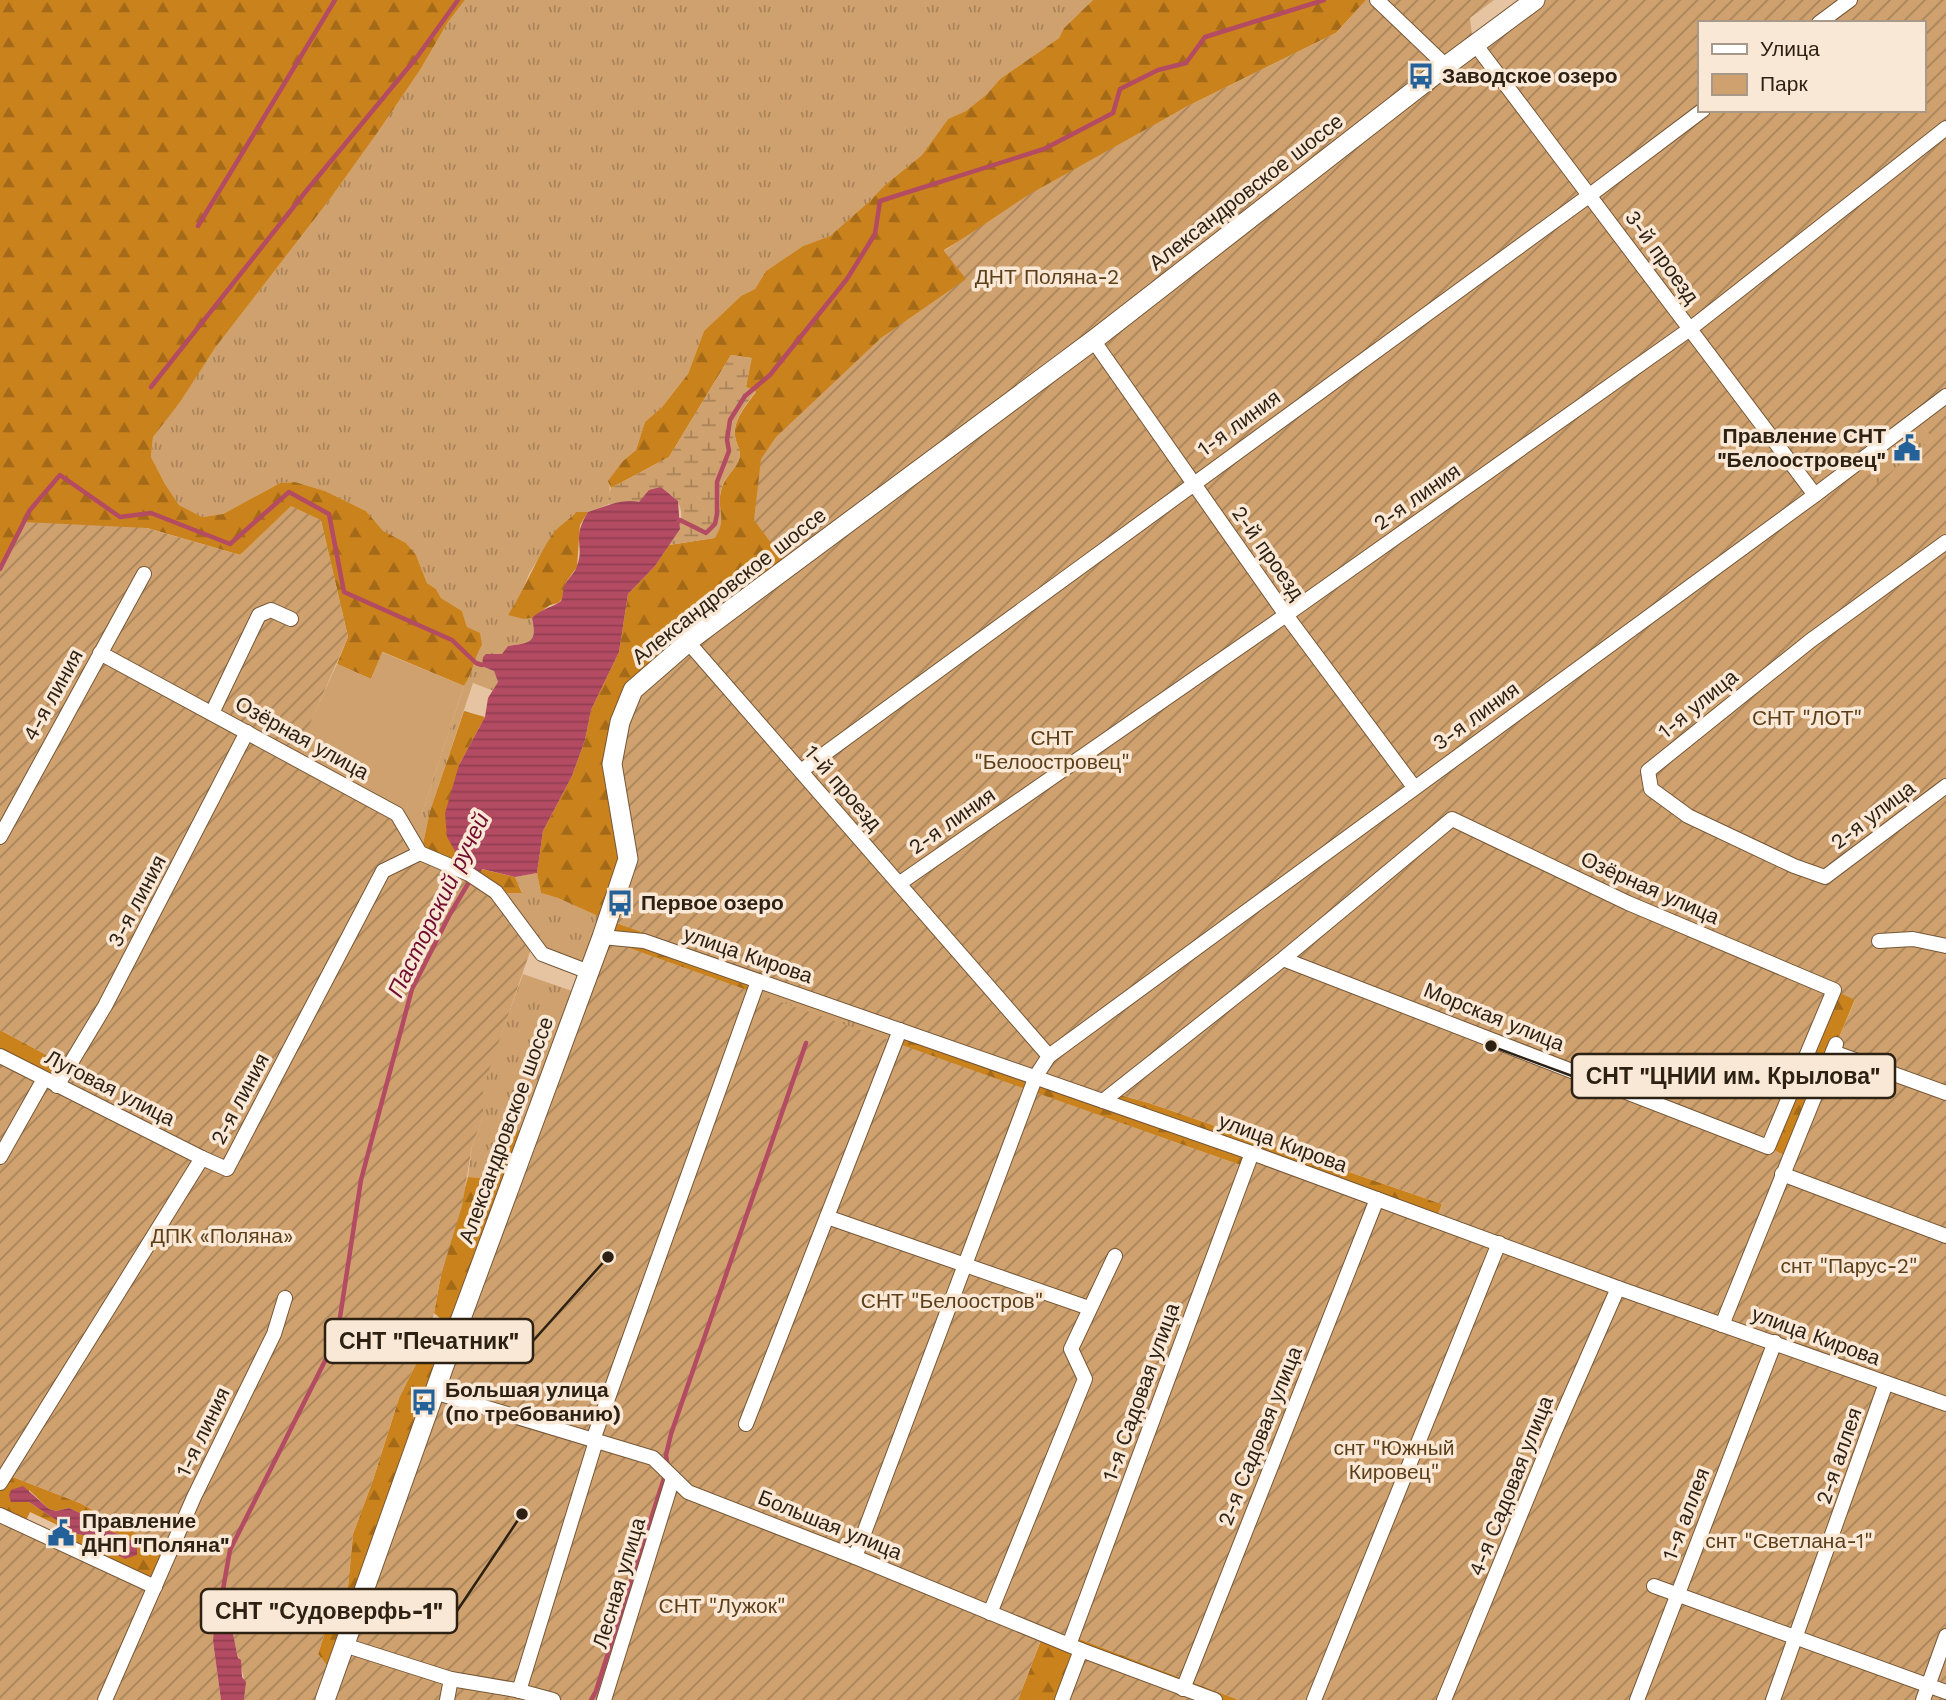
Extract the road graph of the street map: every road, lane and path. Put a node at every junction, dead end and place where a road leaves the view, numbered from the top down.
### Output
1 (1377, 0) edge
2 (1535, 0) edge
3 (1850, 0) edge
4 (1822, 21) edge
5 (1475, 44) junction
6 (1446, 66) junction
7 (1700, 112) edge
8 (1946, 128) edge
9 (1590, 195) junction
10 (1690, 329) junction
11 (1093, 341) junction
12 (1946, 396) edge
13 (1193, 483) junction
14 (1815, 495) junction
15 (1946, 542) edge
16 (144, 575) dead end
17 (1286, 615) junction
18 (291, 619) dead end
19 (688, 642) junction
20 (100, 653) junction
21 (212, 713) junction
22 (247, 732) junction
23 (801, 771) junction
24 (1946, 786) edge
25 (1414, 787) junction
26 (0, 837) edge
27 (420, 853) junction
28 (1825, 877) joint
29 (900, 883) junction
30 (602, 937) junction
31 (1879, 942) dead end
32 (1946, 946) edge
33 (1283, 959) junction
34 (589, 972) junction
35 (758, 981) junction
36 (900, 1030) junction
37 (0, 1056) edge
38 (1049, 1056) junction
39 (1037, 1076) junction
40 (50, 1082) junction
41 (1946, 1093) edge
42 (1103, 1101) junction
43 (1768, 1147) joint
44 (1252, 1153) junction
45 (0, 1157) edge
46 (202, 1158) junction
47 (1782, 1174) junction
48 (1377, 1199) junction
49 (827, 1217) junction
50 (1946, 1236) edge
51 (1499, 1243) junction
52 (1115, 1256) dead end
53 (965, 1265) junction
54 (1618, 1288) junction
55 (285, 1298) dead end
56 (1089, 1308) junction
57 (1722, 1325) junction
58 (1775, 1342) junction
59 (1886, 1383) junction
60 (434, 1392) junction
61 (1946, 1404) edge
62 (746, 1424) dead end
63 (594, 1440) junction
64 (2, 1476) edge
65 (672, 1481) junction
66 (0, 1515) edge
67 (855, 1557) junction
68 (1654, 1586) dead end
69 (155, 1587) junction
70 (1677, 1594) junction
71 (990, 1613) junction
72 (1797, 1636) junction
73 (1946, 1636) edge
74 (344, 1646) junction
75 (1075, 1648) junction
76 (451, 1679) junction
77 (1928, 1685) junction
78 (1183, 1689) junction
79 (519, 1691) junction
80 (1946, 1692) edge
81 (105, 1700) edge
82 (325, 1700) edge
83 (447, 1700) edge
84 (553, 1700) edge
85 (604, 1700) edge
86 (1062, 1700) edge
87 (1215, 1700) edge
88 (1314, 1700) edge
89 (1444, 1700) edge
90 (1637, 1700) edge
91 (1773, 1700) edge
92 (1923, 1700) edge

1 - 6 street
2 - 5 street, Александровское шоссе
3 - 4 street
5 - 6 street, Александровское шоссе
5 - 9 street, 3-й проезд
6 - 11 street, Александровское шоссе
7 - 9 street, 1-я линия
8 - 10 street, 2-я линия
9 - 10 street, 3-й проезд
9 - 13 street, 1-я линия
10 - 14 street, 3-й проезд
10 - 17 street, 2-я линия
11 - 13 street, 2-й проезд
11 - 19 street, Александровское шоссе
12 - 14 street, 3-я линия
13 - 17 street, 2-й проезд
13 - 23 street, 1-я линия
14 - 25 street, 3-я линия
15 - 28 street, 1-я улица
16 - 20 street, 4-я линия
17 - 25 street, 2-й проезд
17 - 29 street, 2-я линия
18 - 21 street
19 - 23 street, 1-й проезд
19 - 30 street, Александровское шоссе
20 - 21 street, Озёрная улица
20 - 26 street, 4-я линия
21 - 22 street, Озёрная улица
22 - 27 street, Озёрная улица
22 - 40 street, 3-я линия
23 - 29 street, 1-й проезд
24 - 28 street, 2-я улица
25 - 38 street, 3-я линия
27 - 34 street
27 - 46 street, 2-я линия
29 - 38 street, 1-й проезд
30 - 34 street, Александровское шоссе
30 - 35 street, улица Кирова
31 - 32 street
33 - 42 street
33 - 43 street, Морская улица
33 - 43 street, Озёрная улица
34 - 60 street, Александровское шоссе
35 - 36 street, улица Кирова
35 - 63 street
36 - 39 street, улица Кирова
36 - 49 street
37 - 40 street, Луговая улица
38 - 39 street, 3-я линия
39 - 42 street, улица Кирова
39 - 53 street, 3-я линия
40 - 45 street, 3-я линия
40 - 46 street, Луговая улица
41 - 47 street
42 - 44 street, улица Кирова
44 - 48 street, улица Кирова
44 - 75 street, 1-я Садовая улица
46 - 64 street, 2-я линия
47 - 50 street
47 - 57 street
48 - 51 street, улица Кирова
48 - 78 street, 2-я Садовая улица
49 - 53 street
49 - 62 street
51 - 54 street, улица Кирова
51 - 88 street
52 - 56 street
53 - 56 street
53 - 67 street, 3-я линия
54 - 57 street, улица Кирова
54 - 89 street, 4-я Садовая улица
55 - 69 street, 1-я линия
56 - 71 street
57 - 58 street, улица Кирова
58 - 59 street, улица Кирова
58 - 70 street, 1-я аллея
59 - 61 street, улица Кирова
59 - 72 street, 2-я аллея
60 - 63 street
60 - 74 street, Александровское шоссе
63 - 65 street
63 - 79 street
65 - 67 street, Большая улица
65 - 85 street, Лесная улица
66 - 69 street
67 - 71 street, Большая улица
68 - 70 street
69 - 81 street, 1-я линия
70 - 72 street
70 - 90 street, 1-я аллея
71 - 75 street, Большая улица
72 - 77 street
72 - 91 street, 2-я аллея
73 - 77 street
74 - 76 street
74 - 82 street, Александровское шоссе
75 - 78 street, Большая улица
75 - 86 street
76 - 79 street
76 - 83 street
77 - 80 street
77 - 92 street
78 - 87 street, Большая улица
79 - 84 street

